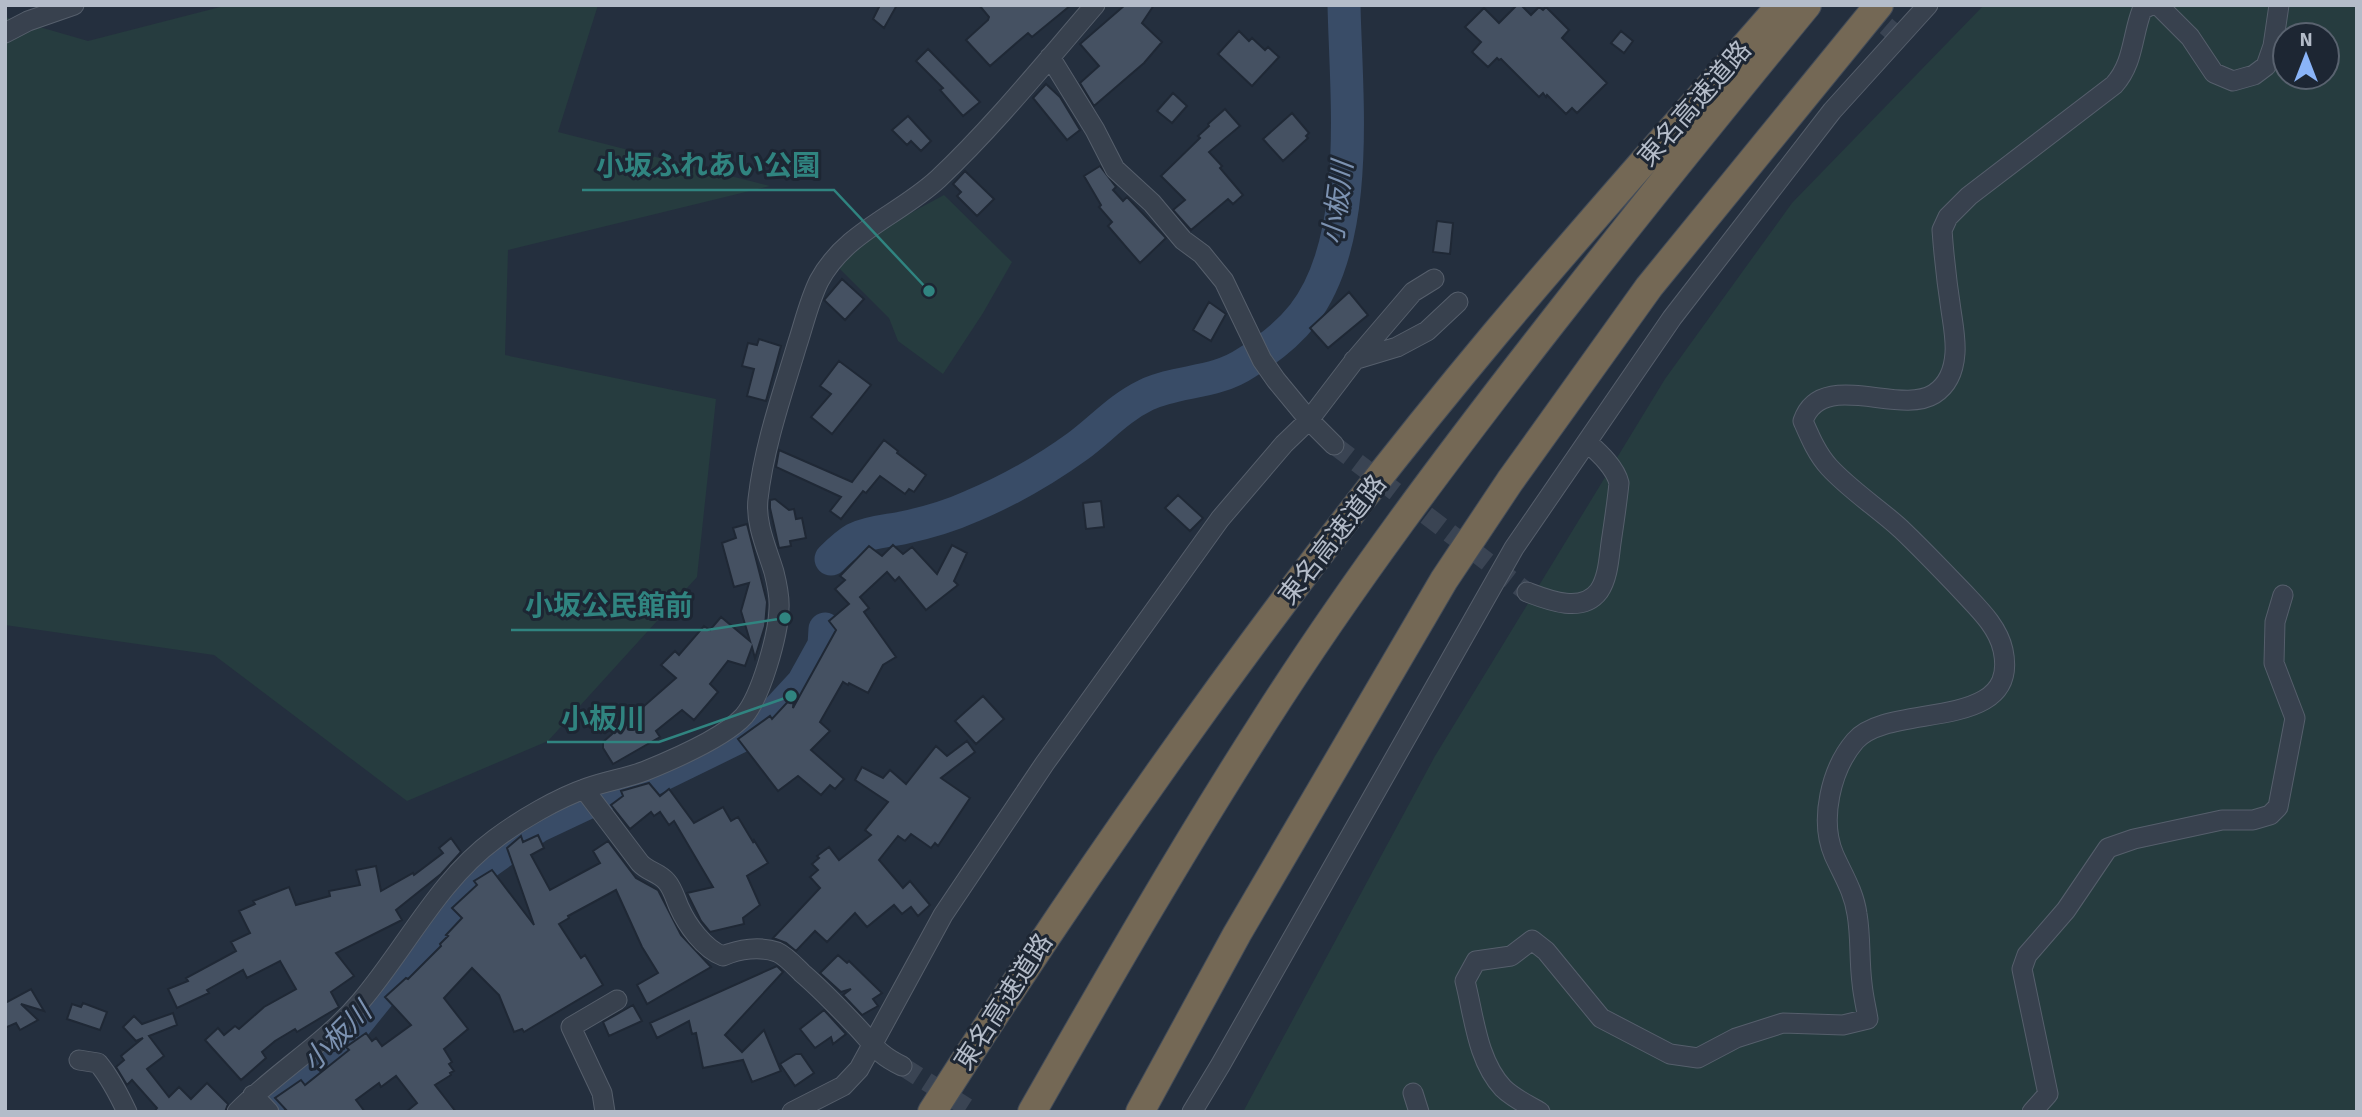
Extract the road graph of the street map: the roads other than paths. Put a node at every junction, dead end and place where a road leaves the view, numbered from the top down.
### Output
1 (74, 5) edge
2 (1095, 5) edge
3 (1781, 5) edge
4 (1807, 5) edge
5 (1879, 5) edge
6 (1928, 5) edge
7 (2151, 5) edge
8 (2158, 5) edge
9 (2279, 5) edge
10 (5, 33) edge
11 (1050, 57) junction
12 (1434, 279) dead end
13 (1458, 302) dead end
14 (1354, 360) junction
15 (1309, 420) junction
16 (1587, 442) junction
17 (1334, 445) tunnel mouth
18 (1527, 592) tunnel mouth
19 (2283, 594) dead end
20 (584, 789) junction
21 (617, 1000) dead end
22 (871, 1046) junction
23 (79, 1060) dead end
24 (902, 1066) tunnel mouth
25 (253, 1095) junction
26 (127, 1112) edge
27 (237, 1112) edge
28 (270, 1112) edge
29 (605, 1112) edge
30 (792, 1112) edge
31 (932, 1112) edge
32 (1032, 1112) edge
33 (1140, 1112) edge
34 (1192, 1112) edge
35 (1540, 1112) edge
36 (2032, 1112) edge

1 - 10 street
2 - 11 street
3 - 31 highway, 東名高速道路
4 - 32 highway, 東名高速道路
5 - 33 highway
6 - 16 street
7 - 35 street
8 - 9 street
11 - 15 street
11 - 20 street
12 - 14 street
13 - 14 street
14 - 15 street
15 - 17 street
15 - 22 street
16 - 18 street
16 - 34 street
19 - 36 street
20 - 22 street
20 - 25 street
21 - 29 street
22 - 24 street
22 - 30 street
23 - 26 street
25 - 27 street
25 - 28 street

